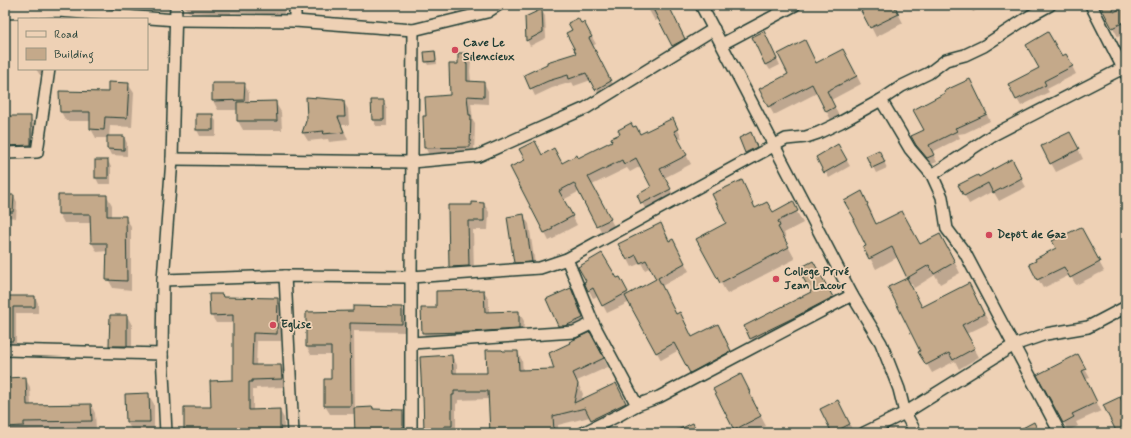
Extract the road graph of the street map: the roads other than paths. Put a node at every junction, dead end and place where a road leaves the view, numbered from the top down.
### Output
1 (176, 5) edge
2 (295, 5) edge
3 (498, 5) edge
4 (701, 5) edge
5 (795, 5) edge
6 (1050, 5) edge
7 (1091, 5) edge
8 (5, 13) edge
9 (57, 15) edge
10 (128, 18) edge
11 (148, 19) edge
12 (176, 20) junction
13 (295, 21) junction
14 (714, 29) junction
15 (413, 30) junction
16 (722, 44) junction
17 (49, 70) edge
18 (1124, 71) edge
19 (881, 100) junction
20 (774, 145) junction
21 (5, 153) edge
22 (172, 159) junction
23 (412, 162) junction
24 (932, 175) junction
25 (567, 259) junction
26 (286, 276) junction
27 (411, 277) junction
28 (163, 280) junction
29 (852, 295) junction
30 (1124, 312) edge
31 (593, 322) junction
32 (412, 343) junction
33 (1014, 345) junction
34 (5, 350) edge
35 (162, 354) junction
36 (637, 405) junction
37 (905, 412) junction
38 (166, 433) edge
39 (293, 433) edge
40 (411, 433) edge
41 (583, 433) edge
42 (864, 433) edge
43 (916, 433) edge
44 (1060, 433) edge

1 - 12 street
2 - 13 street
3 - 15 street
4 - 14 street
5 - 16 street
6 - 19 street
7 - 18 street
8 - 9 street
9 - 10 street
11 - 12 street
12 - 13 street
12 - 22 street
13 - 15 street
14 - 16 street
14 - 23 street
15 - 23 street
16 - 20 street
17 - 21 street
18 - 24 street
19 - 20 street
19 - 24 street
20 - 25 street
20 - 29 street
22 - 23 street
22 - 28 street
23 - 27 street
24 - 33 street
25 - 27 street
25 - 31 street
26 - 27 street
26 - 28 street
26 - 39 street
27 - 32 street
28 - 35 street
29 - 36 street
29 - 37 street
30 - 33 street
31 - 32 street
31 - 36 street
32 - 40 street
33 - 37 street
33 - 44 street
34 - 35 street
35 - 38 street
36 - 41 street
37 - 42 street
37 - 43 street

